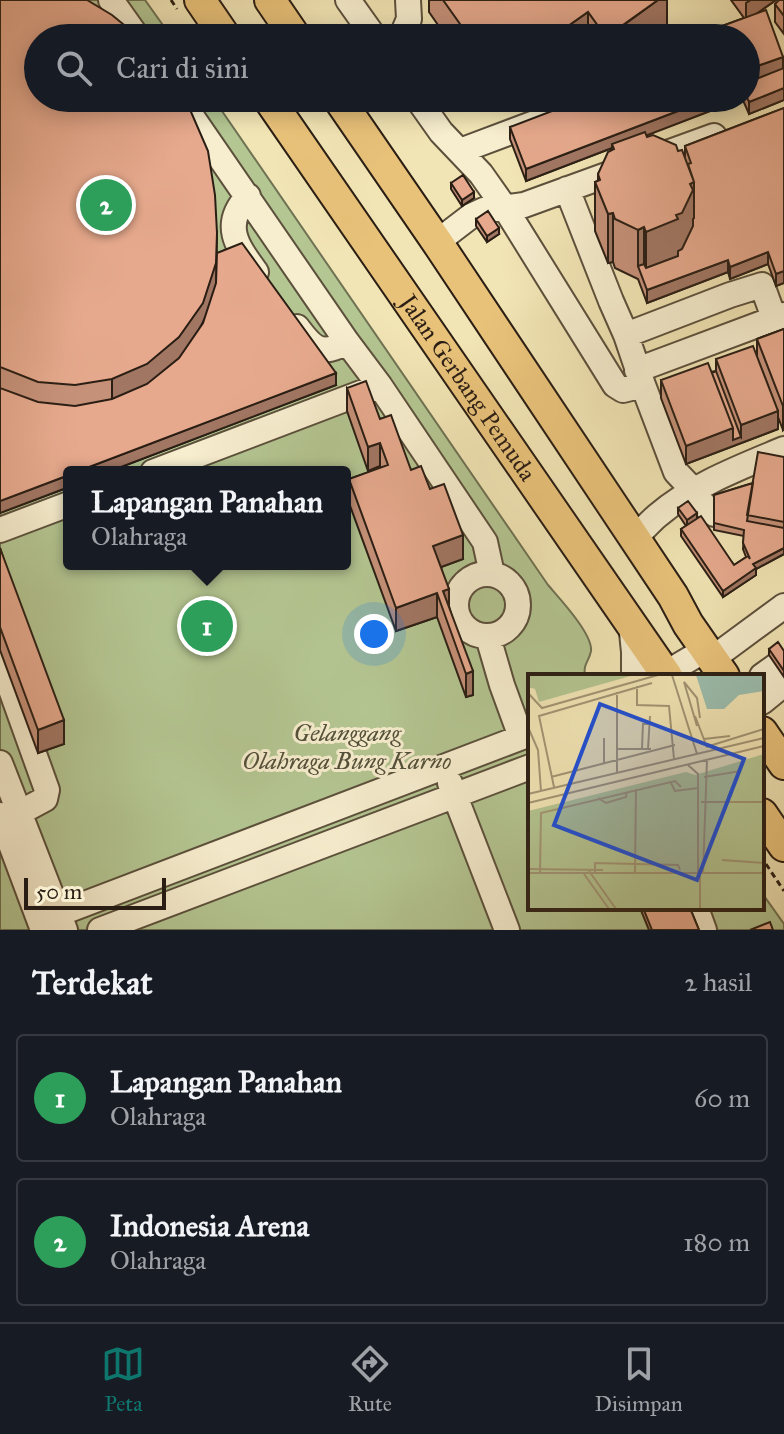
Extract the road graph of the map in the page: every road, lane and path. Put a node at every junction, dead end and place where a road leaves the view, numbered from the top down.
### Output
1 (111, 0) edge
2 (200, 0) edge
3 (270, 0) edge
4 (348, 0) edge
5 (408, 0) edge
6 (128, 24) edge
7 (216, 24) edge
8 (286, 24) edge
9 (365, 24) edge
10 (407, 24) edge
11 (189, 112) edge
12 (278, 112) edge
13 (348, 112) edge
14 (427, 112) edge
15 (564, 112) edge
16 (732, 129) edge
17 (460, 151) junction
18 (567, 189) junction
19 (248, 196) junction
20 (505, 208) junction
21 (437, 242) junction
22 (779, 316) edge
23 (626, 335) junction
24 (347, 342) junction
25 (640, 377) junction
26 (380, 386) junction
27 (784, 449) edge
28 (165, 466) edge
29 (694, 491) junction
30 (63, 506) edge
31 (714, 514) edge
32 (0, 530) edge
33 (634, 538) junction
34 (492, 574) junction
35 (784, 606) edge
36 (631, 623) junction
37 (488, 637) junction
38 (0, 659) edge
39 (714, 662) edge
40 (634, 674) edge
41 (665, 674) edge
42 (670, 674) edge
43 (764, 735) edge
44 (526, 736) edge
45 (0, 763) edge
46 (784, 764) edge
47 (444, 767) junction
48 (528, 768) edge
49 (454, 796) junction
50 (336, 807) junction
51 (10, 814) edge
52 (764, 817) edge
53 (346, 837) junction
54 (784, 846) edge
55 (227, 849) junction
56 (764, 862) edge
57 (237, 878) junction
58 (120, 890) junction
59 (784, 891) edge
60 (697, 910) edge
61 (131, 918) junction
62 (51, 923) edge
63 (100, 930) edge
64 (507, 930) edge
65 (704, 930) edge

1 - 6 lane
2 - 7 main road
3 - 8 main road
4 - 9 lane
5 - 10 lane
11 - 19 lane
12 - 36 main road, Jalan Gerbang Pemuda
13 - 21 main road
14 - 17 lane
15 - 17 lane
16 - 18 lane
17 - 20 lane
18 - 20 lane
18 - 23 lane
19 - 24 lane
19 - 24 lane
20 - 21 lane
20 - 25 lane
21 - 33 main road
22 - 23 lane
22 - 25 lane
23 - 25 lane
24 - 26 lane
25 - 29 lane
26 - 28 lane
26 - 34 lane
27 - 29 lane
29 - 31 lane
29 - 33 lane
30 - 32 lane
33 - 39 main road
34 - 37 lane
34 - 37 lane
35 - 39 lane
36 - 40 lane
36 - 41 main road, Jalan Gerbang Pemuda
37 - 44 lane
38 - 51 lane
39 - 42 lane
43 - 46 main road
44 - 47 lane
45 - 51 lane
47 - 49 lane
47 - 50 lane
48 - 49 lane
49 - 53 lane
49 - 64 lane
50 - 53 lane
50 - 55 lane
51 - 62 lane
52 - 54 main road
53 - 57 lane
55 - 57 lane
55 - 58 lane
56 - 59 path
57 - 61 lane
58 - 61 lane
58 - 62 lane
60 - 65 lane
61 - 63 lane

